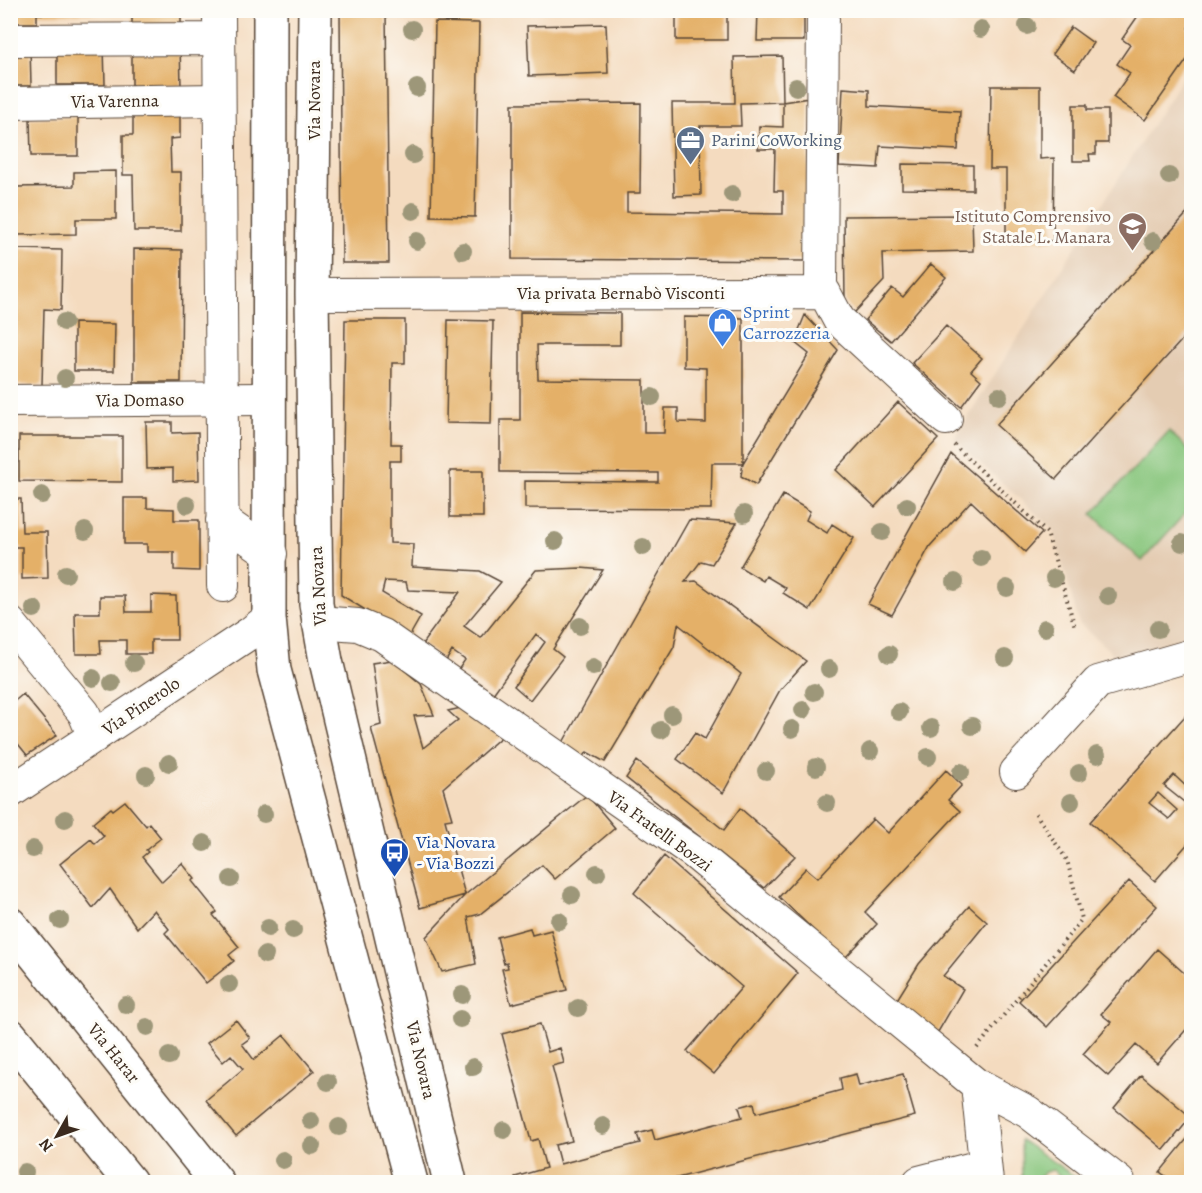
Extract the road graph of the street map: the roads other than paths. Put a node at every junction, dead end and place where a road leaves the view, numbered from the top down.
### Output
1 (270, 10) edge
2 (315, 10) edge
3 (823, 10) edge
4 (219, 25) edge
5 (10, 40) edge
6 (219, 100) junction
7 (10, 103) edge
8 (825, 292) junction
9 (312, 294) junction
10 (222, 399) junction
11 (269, 399) junction
12 (10, 401) edge
13 (946, 428) road end
14 (222, 520) junction
15 (271, 554) junction
16 (223, 586) dead end
17 (269, 618) junction
18 (318, 622) junction
19 (10, 623) edge
20 (1191, 655) edge
21 (94, 737) junction
22 (1016, 772) dead end
23 (10, 792) edge
24 (10, 924) edge
25 (10, 1035) edge
26 (977, 1085) junction
27 (986, 1174) edge
28 (130, 1182) edge
29 (217, 1182) edge
30 (411, 1182) edge
31 (450, 1182) edge
32 (919, 1182) edge
33 (1119, 1182) edge

1 - 11 street
2 - 9 street, Via Novara
3 - 8 street
4 - 5 street
4 - 6 street
6 - 7 street, Via Varenna
6 - 10 street
8 - 9 street, Via privata Bernabò Visconti
8 - 13 street
9 - 18 street, Via Novara
10 - 11 street, Via Domaso
10 - 12 street, Via Domaso
10 - 14 street
11 - 15 street
14 - 15 street
14 - 16 street
15 - 17 street
17 - 21 street, Via Pinerolo
17 - 30 street
18 - 26 street, Via Fratelli Bozzi
18 - 31 street, Via Novara
19 - 21 street
20 - 22 street
21 - 23 street, Via Pinerolo
24 - 29 street, Via Harar
25 - 28 street
26 - 27 street
26 - 33 street, Via Fratelli Bozzi
27 - 32 street

